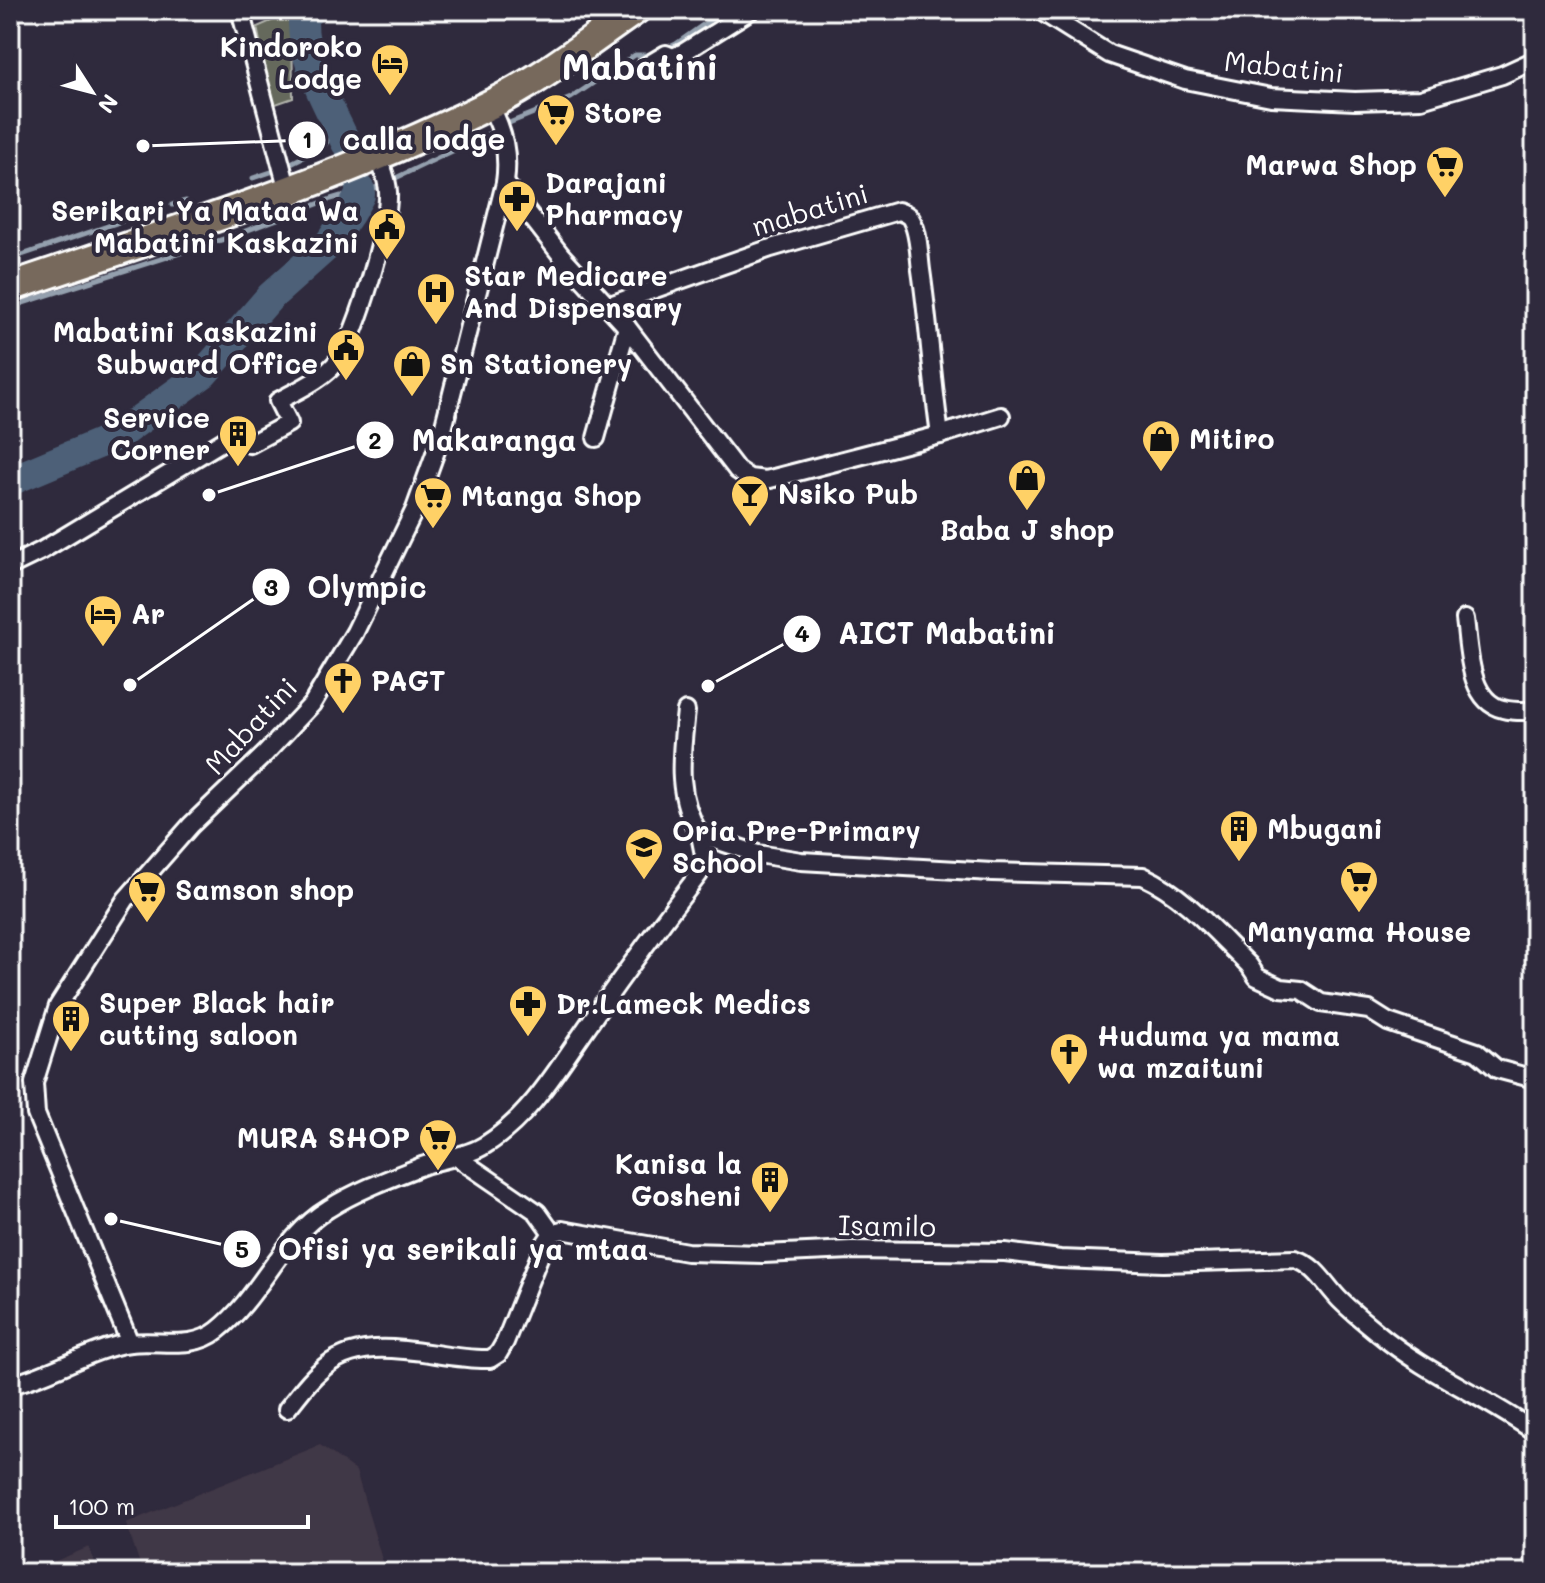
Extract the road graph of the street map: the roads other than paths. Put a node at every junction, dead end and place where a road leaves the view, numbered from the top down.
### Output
1 (240, 10) edge
2 (635, 10) edge
3 (751, 10) edge
4 (1039, 10) edge
5 (1535, 60) edge
6 (646, 66) dead end
7 (490, 105) junction
8 (384, 173) junction
9 (505, 183) junction
10 (288, 191) junction
11 (10, 287) edge
12 (607, 306) junction
13 (627, 327) junction
14 (1001, 416) dead end
15 (940, 435) junction
16 (596, 438) dead end
17 (10, 566) edge
18 (1465, 619) dead end
19 (686, 711) dead end
20 (1535, 711) edge
21 (700, 835) junction
22 (1535, 1079) edge
23 (455, 1156) junction
24 (552, 1233) junction
25 (130, 1343) junction
26 (10, 1385) edge
27 (287, 1409) dead end
28 (1535, 1432) edge

1 - 10 street
2 - 7 highway
3 - 6 street
4 - 5 street, Mabatini
7 - 8 highway
7 - 9 street, Mabatini
8 - 10 highway
8 - 17 street
9 - 12 street
9 - 25 street, Mabatini
10 - 11 highway
12 - 13 street
12 - 15 street, mabatini
13 - 15 street
13 - 16 street
14 - 15 street
18 - 20 street
19 - 21 street
21 - 22 street
21 - 23 street
23 - 24 street
23 - 25 street
24 - 27 street
24 - 28 street, Isamilo
25 - 26 street

